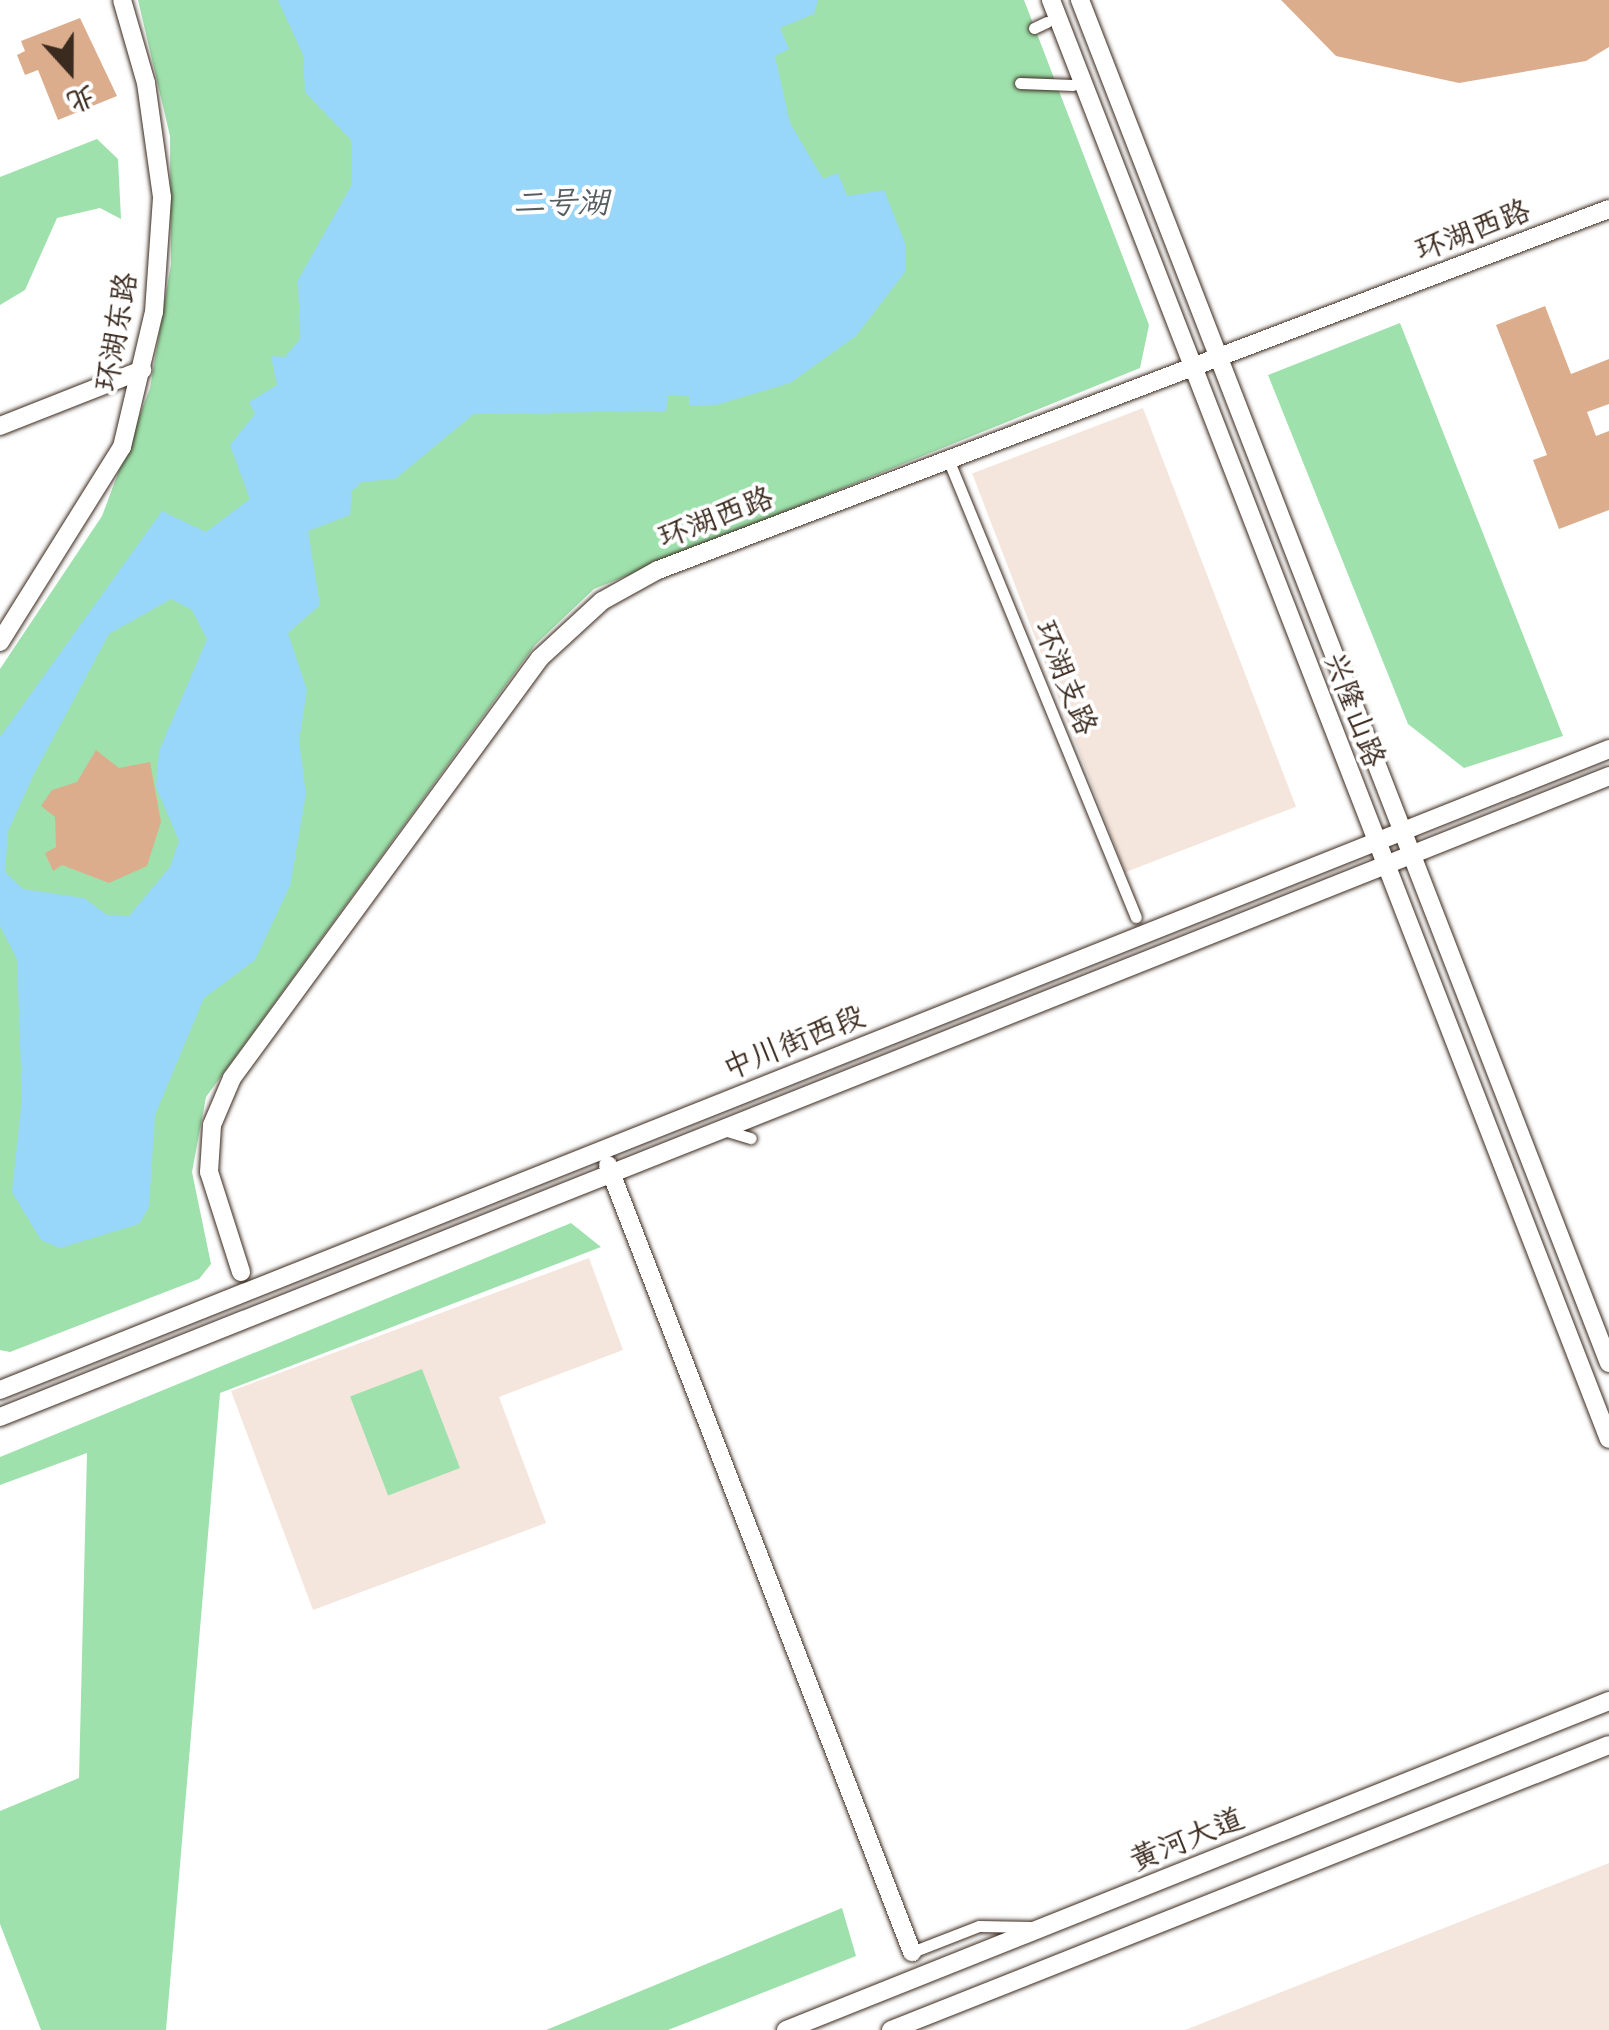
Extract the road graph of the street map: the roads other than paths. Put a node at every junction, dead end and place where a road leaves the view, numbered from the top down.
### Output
1 (122, 0) edge
2 (1051, 0) edge
3 (1080, 0) edge
4 (1047, 22) dead end
5 (1034, 28) dead end
6 (1020, 84) dead end
7 (1073, 85) dead end
8 (1609, 209) edge
9 (1216, 357) junction
10 (1190, 366) junction
11 (142, 370) junction
12 (0, 426) edge
13 (948, 459) junction
14 (0, 642) edge
15 (1609, 748) edge
16 (1609, 776) edge
17 (1449, 812) junction
18 (1399, 832) junction
19 (1458, 835) junction
20 (1376, 838) junction
21 (1407, 855) junction
22 (1386, 864) junction
23 (1136, 917) dead end
24 (721, 1129) junction
25 (751, 1138) dead end
26 (602, 1150) junction
27 (611, 1173) junction
28 (241, 1272) dead end
29 (1609, 1364) edge
30 (0, 1390) edge
31 (0, 1417) edge
32 (1609, 1439) edge
33 (1609, 1700) edge
34 (1609, 1744) edge
35 (1041, 1928) junction
36 (912, 1952) joint
37 (786, 2030) edge
38 (891, 2030) edge

1 - 11 street, 环湖东路
2 - 10 street, 兴隆山路
3 - 9 street, 兴隆山路
4 - 5 street
6 - 7 street
8 - 9 street, 环湖西路
9 - 10 street, 环湖西路
9 - 18 street, 兴隆山路
10 - 13 street, 环湖西路
10 - 20 street, 兴隆山路
11 - 12 street
11 - 14 street, 环湖东路
13 - 23 street, 环湖支路
13 - 28 street, 环湖西路
15 - 17 street, 中川街西段
16 - 19 street, 中川街西段
17 - 18 street, 中川街西段
17 - 19 street
18 - 20 street, 中川街西段
18 - 21 street, 兴隆山路
19 - 21 street, 中川街西段
20 - 22 street, 兴隆山路
20 - 26 street, 中川街西段
21 - 22 street, 中川街西段
21 - 29 street, 兴隆山路
22 - 24 street, 中川街西段
22 - 32 street, 兴隆山路
24 - 25 street
24 - 27 street, 中川街西段
26 - 27 street
26 - 30 street, 中川街西段
27 - 31 street, 中川街西段
27 - 36 street
33 - 35 street, 黄河大道
34 - 38 street
35 - 36 street
35 - 37 street, 黄河大道

